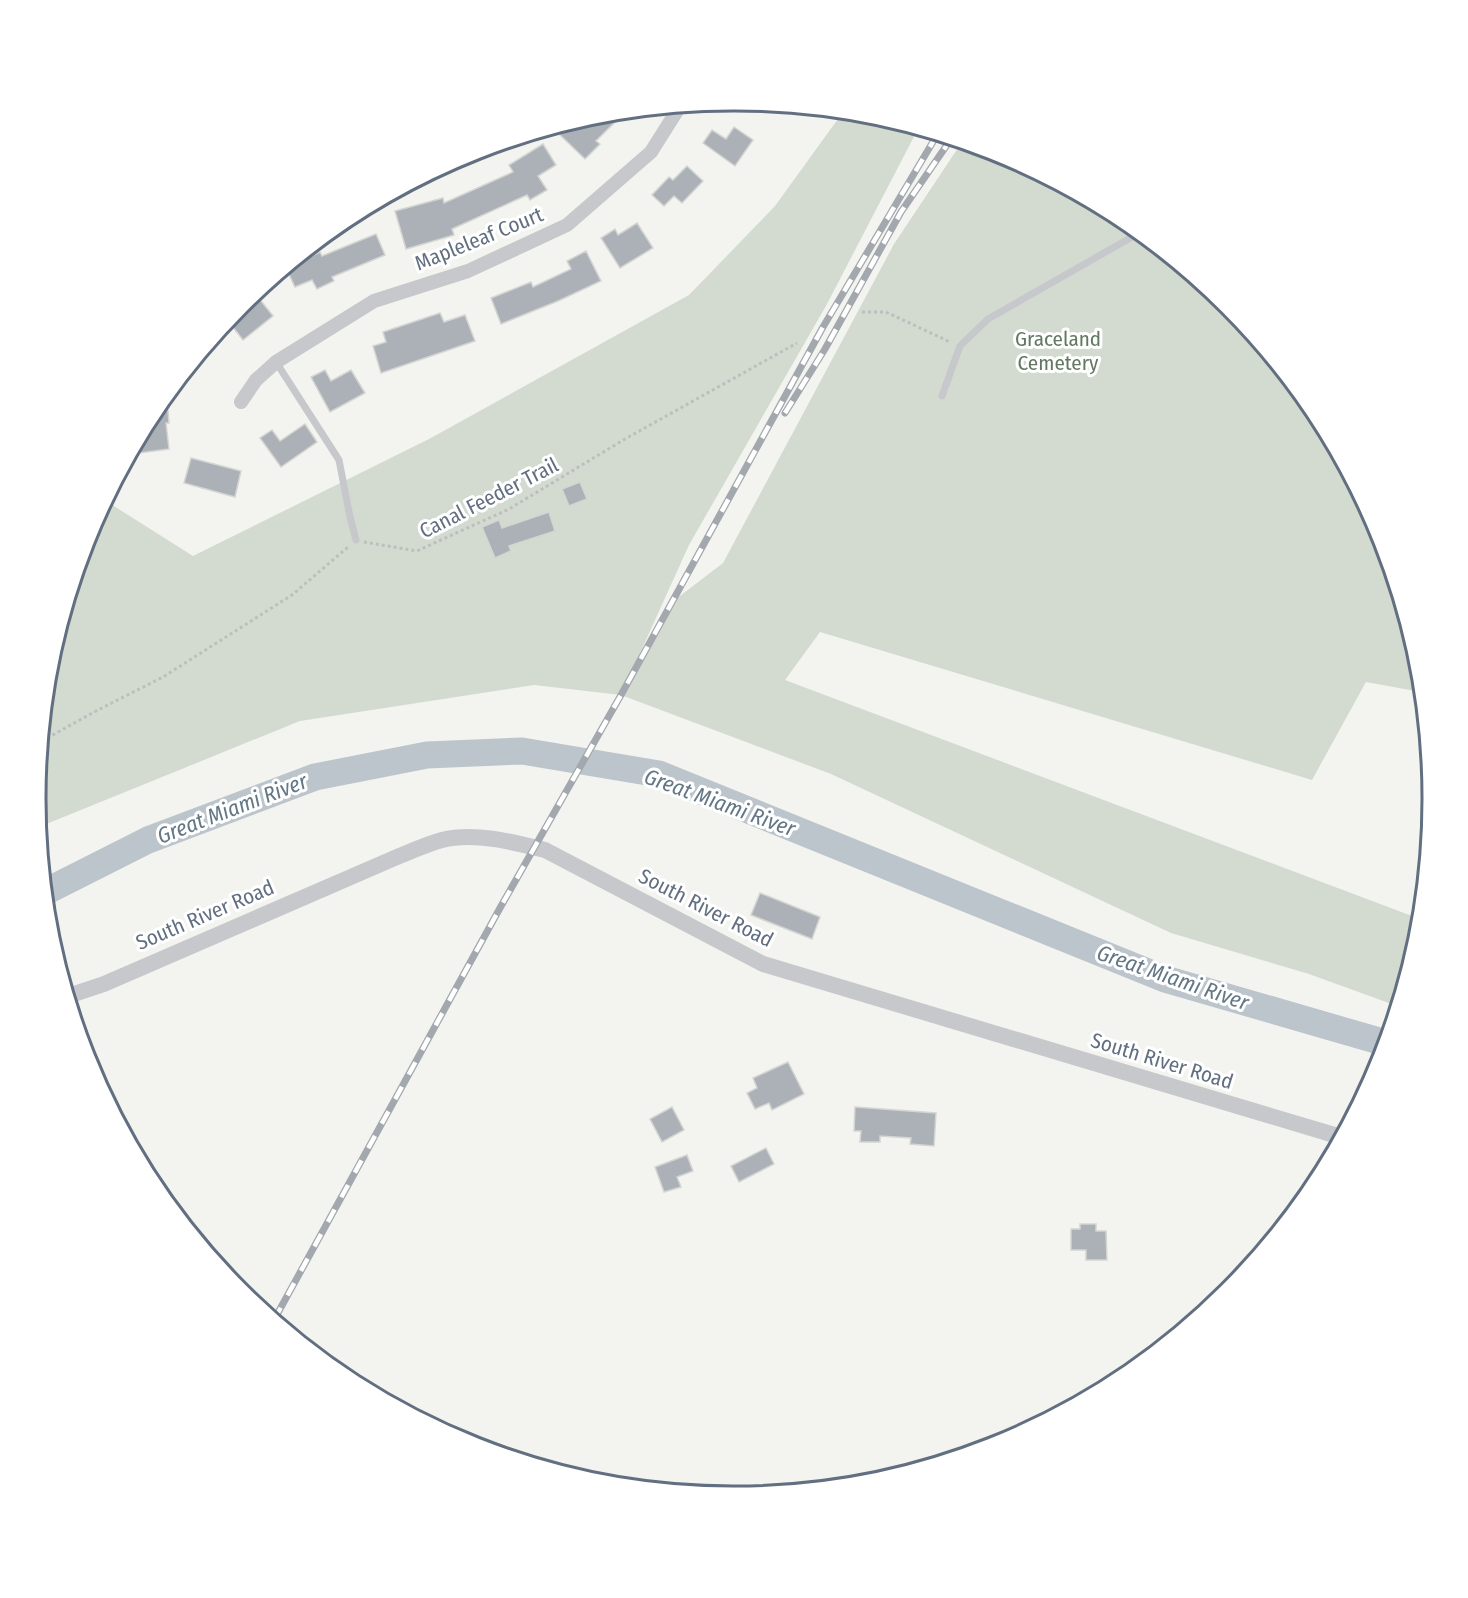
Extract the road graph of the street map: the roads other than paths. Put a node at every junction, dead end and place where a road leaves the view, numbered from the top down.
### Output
1 (675, 114) edge
2 (1131, 238) edge
3 (276, 362) junction
4 (942, 396) dead end
5 (242, 402) dead end
6 (356, 540) road end
7 (75, 994) edge
8 (1334, 1135) edge

1 - 3 street, Mapleleaf Court
2 - 4 lane
3 - 5 street, Mapleleaf Court
3 - 6 lane
7 - 8 street, South River Road

